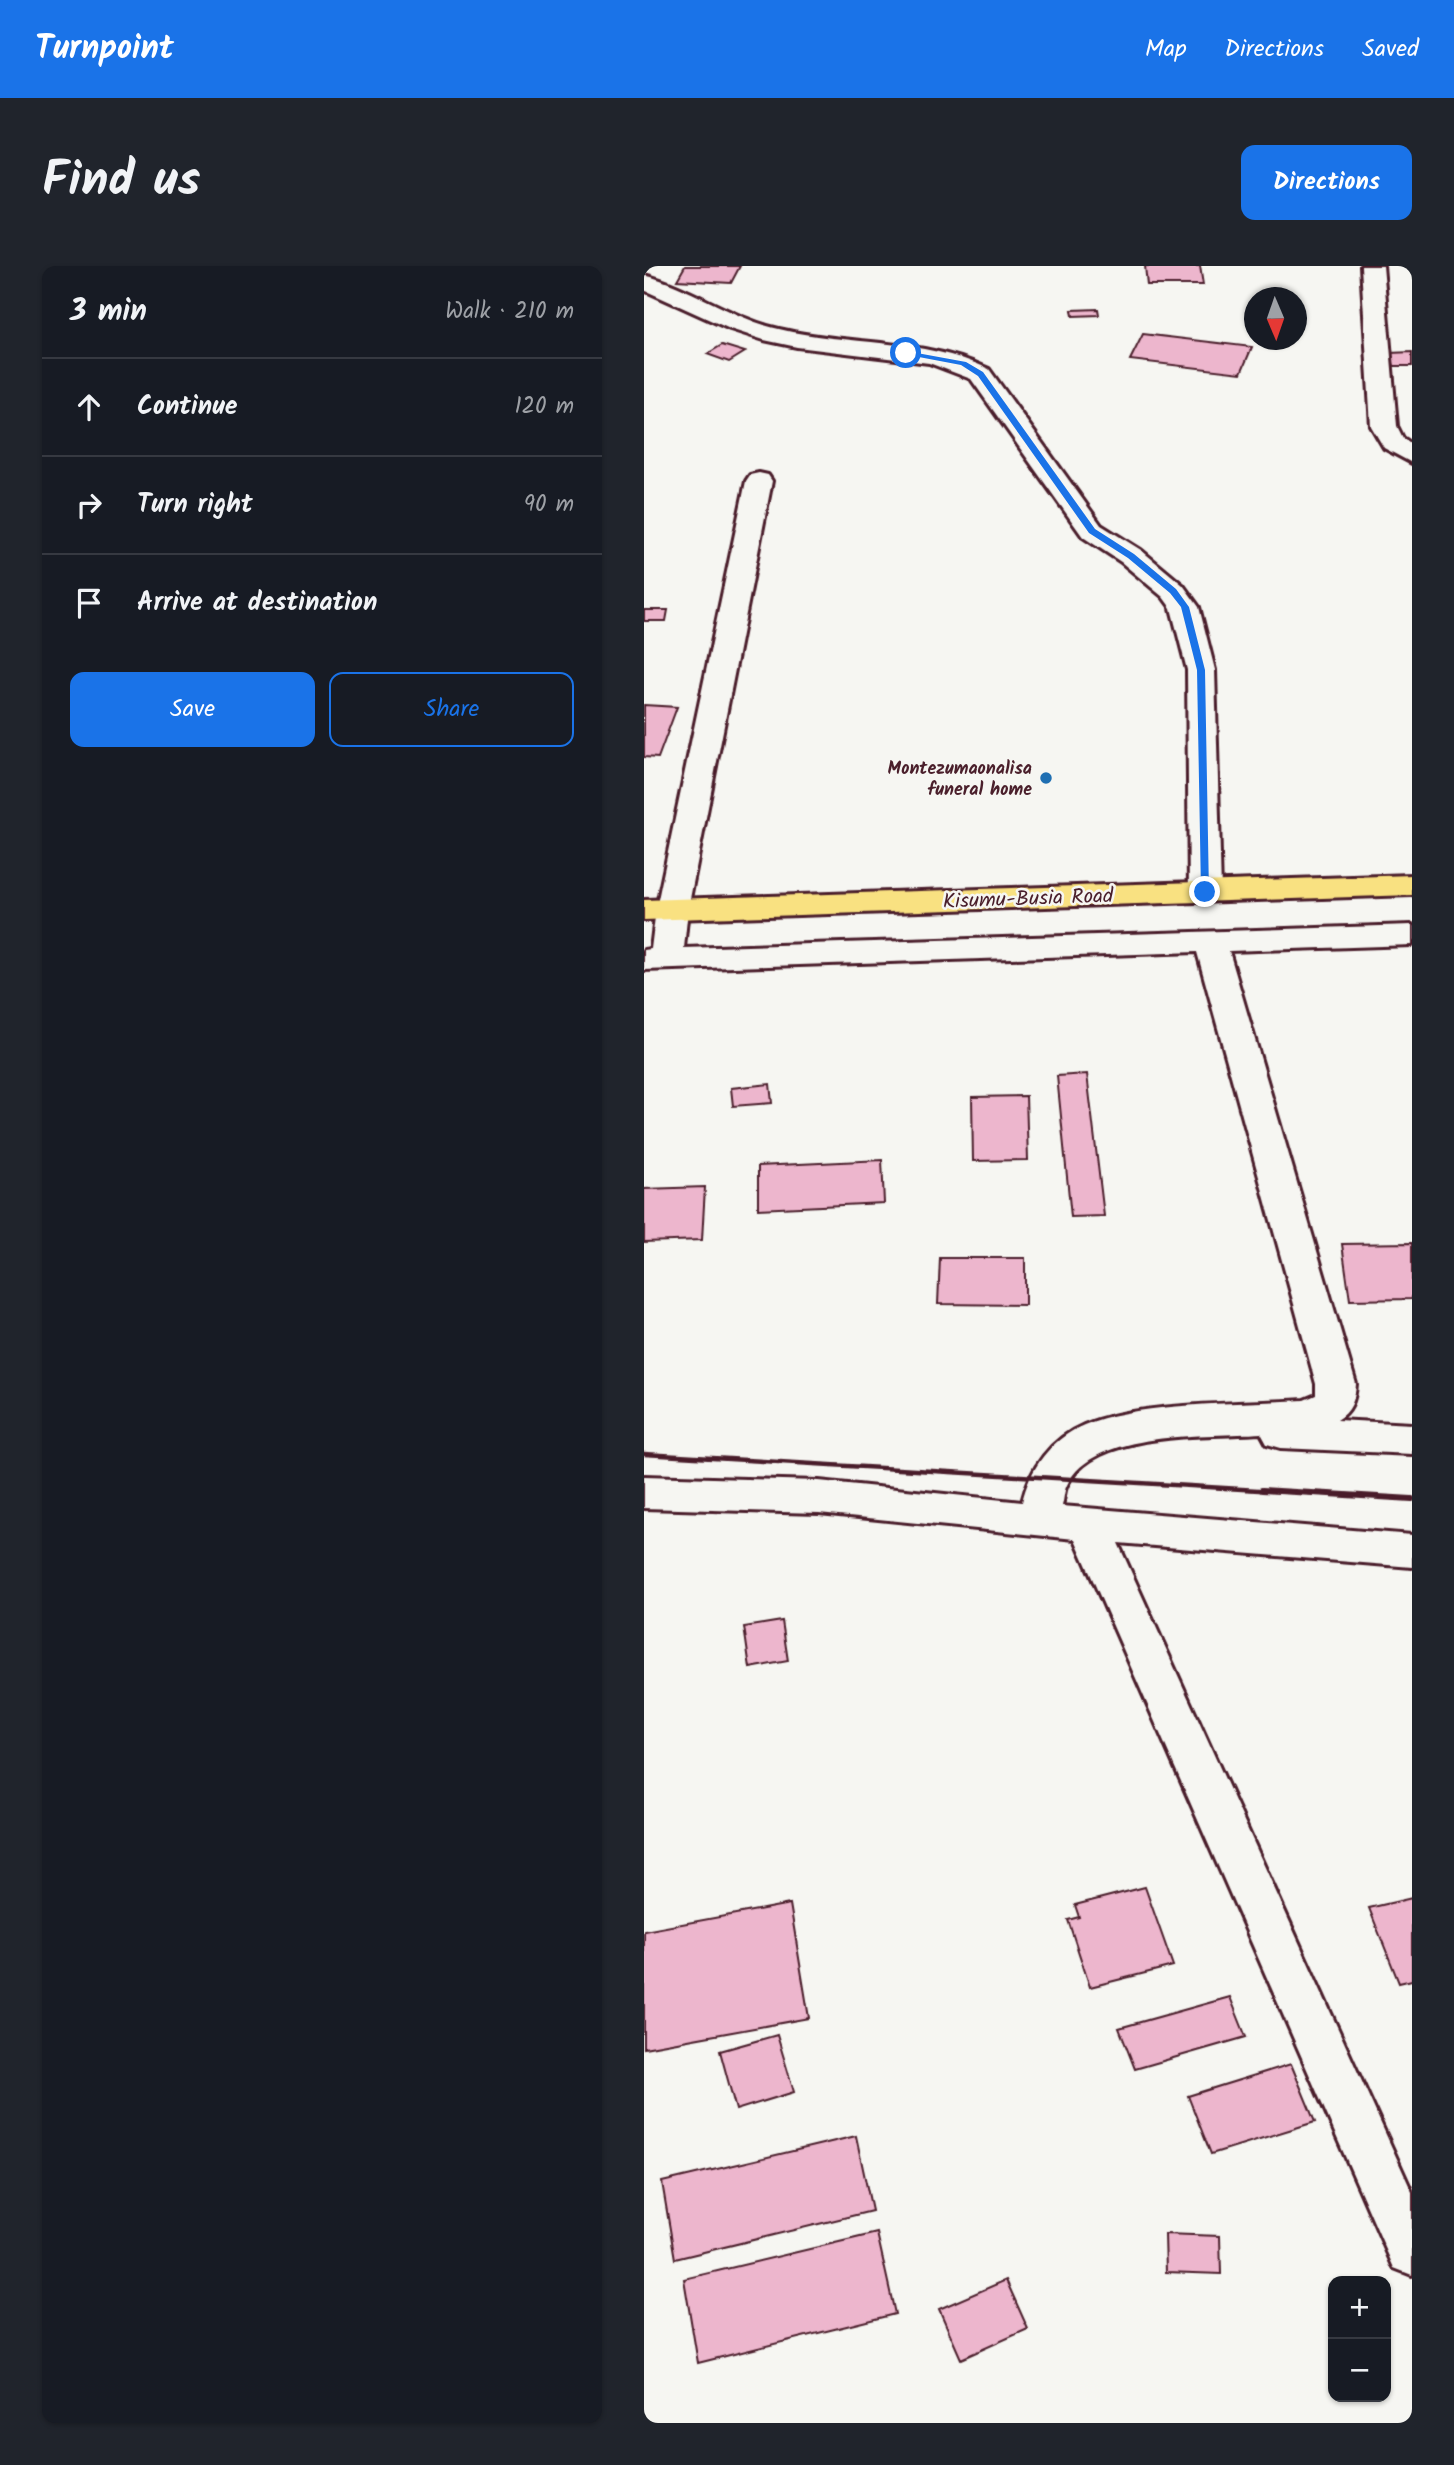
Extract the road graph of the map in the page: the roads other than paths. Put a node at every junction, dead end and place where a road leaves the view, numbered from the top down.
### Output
1 (1373, 266) edge
2 (644, 282) edge
3 (1412, 455) edge
4 (759, 481) dead end
5 (1412, 885) edge
6 (1205, 892) junction
7 (658, 910) edge
8 (1412, 935) edge
9 (1210, 941) junction
10 (655, 960) edge
11 (1146, 1426) junction
12 (1412, 1439) edge
13 (644, 1492) edge
14 (1039, 1518) junction
15 (1089, 1524) junction
16 (1412, 1551) edge
17 (1412, 2250) edge

1 - 3 street
2 - 6 street
4 - 7 street
5 - 6 highway, Kisumu-Busia Road
6 - 7 highway, Kisumu-Busia Road
7 - 10 street
8 - 9 street
9 - 10 street
9 - 11 street
11 - 12 street
11 - 14 street
13 - 14 street
14 - 15 street
15 - 16 street
15 - 17 street

